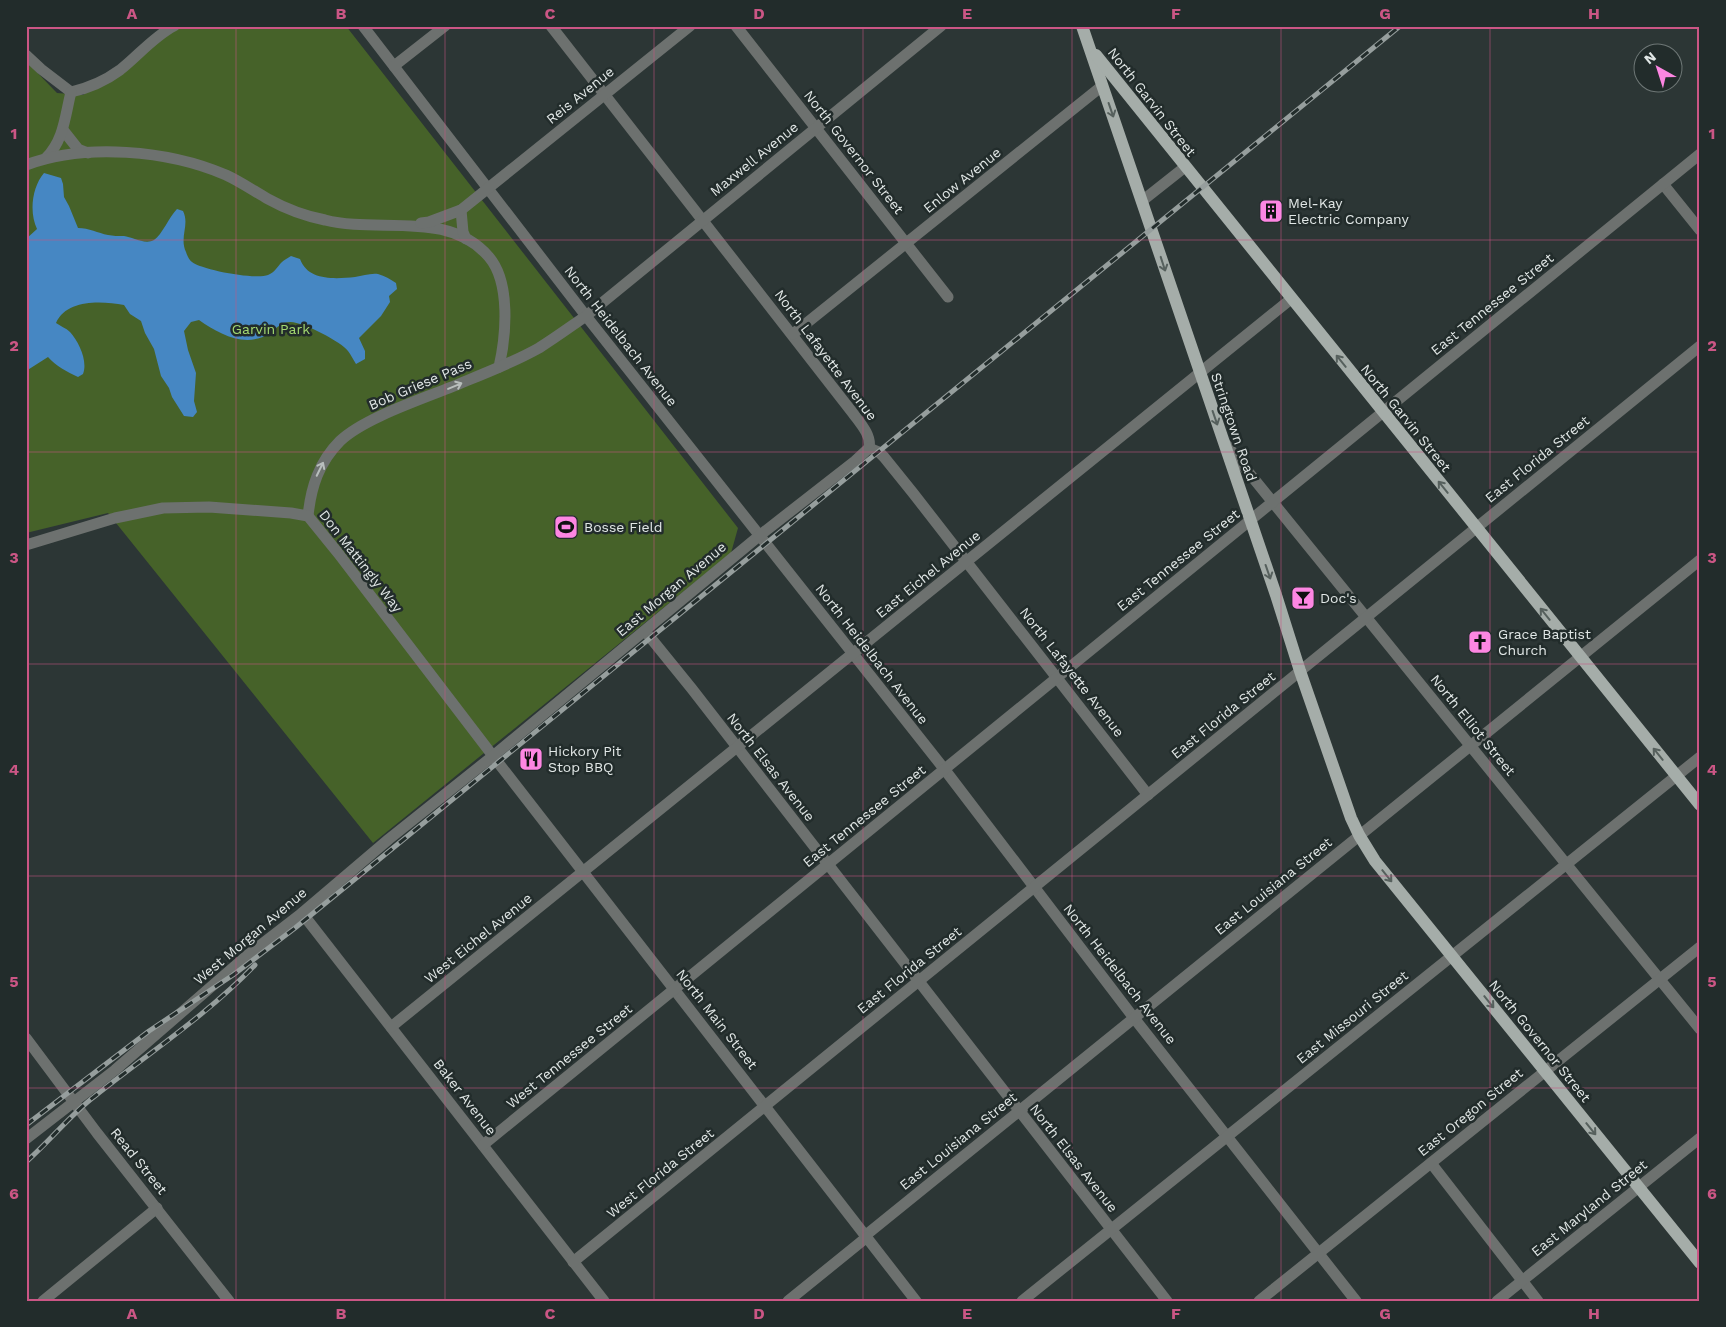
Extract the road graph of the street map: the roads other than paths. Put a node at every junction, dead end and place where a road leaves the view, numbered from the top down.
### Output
1 (174, 26) edge
2 (363, 26) edge
3 (445, 26) edge
4 (551, 26) edge
5 (690, 26) edge
6 (736, 26) edge
7 (941, 26) edge
8 (1082, 26) edge
9 (928, 30) edge
10 (1090, 48) junction
11 (26, 55) edge
12 (394, 66) junction
13 (1102, 86) junction
14 (71, 92) junction
15 (604, 95) junction
16 (816, 128) junction
17 (64, 130) junction
18 (88, 153) junction
19 (1700, 154) edge
20 (46, 158) junction
21 (26, 165) edge
22 (1185, 168) junction
23 (1663, 184) junction
24 (488, 188) junction
25 (1142, 201) junction
26 (461, 210) junction
27 (702, 220) junction
28 (409, 224) junction
29 (1700, 230) edge
30 (466, 239) junction
31 (906, 244) junction
32 (948, 296) dead end
33 (1291, 299) junction
34 (586, 316) junction
35 (793, 334) junction
36 (1700, 346) edge
37 (499, 367) junction
38 (1199, 373) junction
39 (1382, 413) junction
40 (1223, 440) junction
41 (869, 448) junction
42 (1273, 502) junction
43 (308, 516) junction
44 (1250, 521) junction
45 (1476, 528) junction
46 (759, 536) junction
47 (26, 545) edge
48 (1700, 560) edge
49 (967, 562) junction
50 (1366, 617) junction
51 (645, 631) junction
52 (852, 654) junction
53 (1580, 658) junction
54 (1300, 671) junction
55 (1057, 678) junction
56 (1471, 745) junction
57 (737, 747) junction
58 (493, 756) junction
59 (1700, 757) edge
60 (945, 770) junction
61 (1676, 776) junction
62 (1148, 795) junction
63 (1700, 806) edge
64 (1360, 836) junction
65 (1566, 864) junction
66 (828, 865) junction
67 (584, 872) junction
68 (1034, 888) junction
69 (302, 913) junction
70 (1700, 947) edge
71 (1452, 956) junction
72 (1660, 980) junction
73 (919, 981) junction
74 (675, 990) junction
75 (1134, 1018) junction
76 (391, 1028) junction
77 (1700, 1029) edge
78 (26, 1038) edge
79 (1544, 1072) junction
80 (74, 1102) junction
81 (765, 1106) junction
82 (1019, 1111) junction
83 (1227, 1136) junction
84 (1700, 1138) edge
85 (26, 1139) edge
86 (483, 1145) junction
87 (1430, 1163) junction
88 (1638, 1187) junction
89 (158, 1208) junction
90 (1111, 1230) junction
91 (866, 1236) junction
92 (1318, 1253) junction
93 (573, 1262) junction
94 (1700, 1264) edge
95 (1522, 1280) junction
96 (43, 1301) edge
97 (229, 1301) edge
98 (604, 1301) edge
99 (788, 1301) edge
100 (916, 1301) edge
101 (1022, 1301) edge
102 (1166, 1301) edge
103 (1258, 1301) edge
104 (1356, 1301) edge
105 (1497, 1301) edge
106 (1538, 1301) edge

1 - 14 street
2 - 12 street, North Heidelbach Avenue
3 - 12 street
4 - 15 street, North Lafayette Avenue
5 - 15 street, Reis Avenue
6 - 16 street, North Governor Street
7 - 9 street, Maxwell Avenue
8 - 10 main road, Stringtown Road
9 - 16 street, Maxwell Avenue
10 - 13 main road, Stringtown Road
10 - 22 main road, North Garvin Street
11 - 14 street
12 - 24 street, North Heidelbach Avenue
13 -> 25 main road, Stringtown Road
13 - 31 street, Enlow Avenue
14 - 17 street
15 - 24 street, Reis Avenue
15 - 27 street, North Lafayette Avenue
16 - 27 street, Maxwell Avenue
16 - 31 street, North Governor Street
17 - 18 street
17 - 20 street
18 - 20 street
18 - 28 street
19 - 23 street, East Tennessee Street
20 - 21 street
22 - 25 street
22 - 33 main road, North Garvin Street
23 - 29 street
23 - 39 street, East Tennessee Street
24 - 26 street, Reis Avenue
24 - 34 street, North Heidelbach Avenue
25 -> 38 main road, Stringtown Road
26 - 28 street, Reis Avenue
26 - 30 street
27 - 34 street, Maxwell Avenue
27 - 35 street, North Lafayette Avenue
28 - 30 street
30 - 37 street
31 - 32 street, North Governor Street
31 - 35 street, Enlow Avenue
33 - 38 street, East Eichel Avenue
39 -> 33 main road, North Garvin Street
34 - 37 street, Bob Griese Pass
34 - 46 street, North Heidelbach Avenue
35 - 41 street, North Lafayette Avenue
36 - 45 street, East Florida Street
43 -> 37 street, Bob Griese Pass
38 -> 40 main road, Stringtown Road
38 - 49 street, East Eichel Avenue
39 - 42 street, East Tennessee Street
45 -> 39 main road, North Garvin Street
40 - 42 street, North Elliot Street
40 - 44 main road, Stringtown Road
41 - 46 street, East Morgan Avenue
41 - 49 street, North Lafayette Avenue
42 - 44 street, East Tennessee Street
42 - 50 street, North Elliot Street
43 - 47 street, Don Mattingly Way
43 - 58 street, Don Mattingly Way
44 -> 54 main road, Stringtown Road
44 - 55 street, East Tennessee Street
45 - 50 street, East Florida Street
53 -> 45 main road, North Garvin Street
46 - 51 street, East Morgan Avenue
46 - 52 street, North Heidelbach Avenue
48 - 53 street, East Louisiana Street
49 - 52 street, East Eichel Avenue
49 - 55 street, North Lafayette Avenue
50 - 54 street, East Florida Street
50 - 56 street, North Elliot Street
51 - 57 street, North Elsas Avenue
51 - 58 street, East Morgan Avenue
52 - 57 street, East Eichel Avenue
52 - 60 street, North Heidelbach Avenue
53 - 56 street, East Louisiana Street
61 -> 53 main road, North Garvin Street
54 - 62 street, East Florida Street
54 - 64 main road, Stringtown Road
55 - 60 street, East Tennessee Street
55 - 62 street, North Lafayette Avenue
56 - 64 street, East Louisiana Street
56 - 65 street, North Elliot Street
57 - 66 street, North Elsas Avenue
57 - 67 street, East Eichel Avenue
58 - 67 street, North Main Street
58 - 69 street, West Morgan Avenue
59 - 61 street, East Missouri Street
60 - 66 street, East Tennessee Street
60 - 68 street, North Heidelbach Avenue
61 - 63 main road, North Garvin Street
61 - 65 street, East Missouri Street
62 - 68 street, East Florida Street
64 -> 71 main road, North Governor Street
64 - 75 street, East Louisiana Street
65 - 71 street, East Missouri Street
65 - 72 street, North Elliot Street
66 - 73 street, North Elsas Avenue
66 - 74 street, East Tennessee Street
67 - 74 street, North Main Street
67 - 76 street, West Eichel Avenue
68 - 73 street, East Florida Street
68 - 75 street, North Heidelbach Avenue
69 - 76 street, Baker Avenue
69 - 80 street, West Morgan Avenue
70 - 72 street, East Oregon Street
71 -> 79 main road, North Governor Street
71 - 83 street, East Missouri Street
72 - 77 street, North Elliot Street
72 - 79 street, East Oregon Street
73 - 81 street, East Florida Street
73 - 82 street, North Elsas Avenue
74 - 81 street, North Main Street
74 - 86 street, West Tennessee Street
75 - 82 street, East Louisiana Street
75 - 83 street, North Heidelbach Avenue
76 - 86 street, Baker Avenue
78 - 80 street, Read Street
79 - 87 street, East Oregon Street
79 -> 88 main road, North Governor Street
80 - 85 street, West Morgan Avenue
80 - 89 street, Read Street
81 - 91 street, North Main Street
81 - 93 street, West Florida Street
82 - 90 street, North Elsas Avenue
82 - 91 street, East Louisiana Street
83 - 90 street, East Missouri Street
83 - 92 street, North Heidelbach Avenue
84 - 88 street, East Maryland Street
86 - 93 street, Baker Avenue
87 - 92 street, East Oregon Street
87 - 95 street
88 - 94 main road, North Governor Street
88 - 95 street, East Maryland Street
89 - 96 street
89 - 97 street, Read Street
90 - 101 street, East Missouri Street
90 - 102 street, North Elsas Avenue
91 - 99 street, East Louisiana Street
91 - 100 street, North Main Street
92 - 103 street, East Oregon Street
92 - 104 street, North Heidelbach Avenue
93 - 98 street, Baker Avenue
95 - 105 street, East Maryland Street
95 - 106 street

